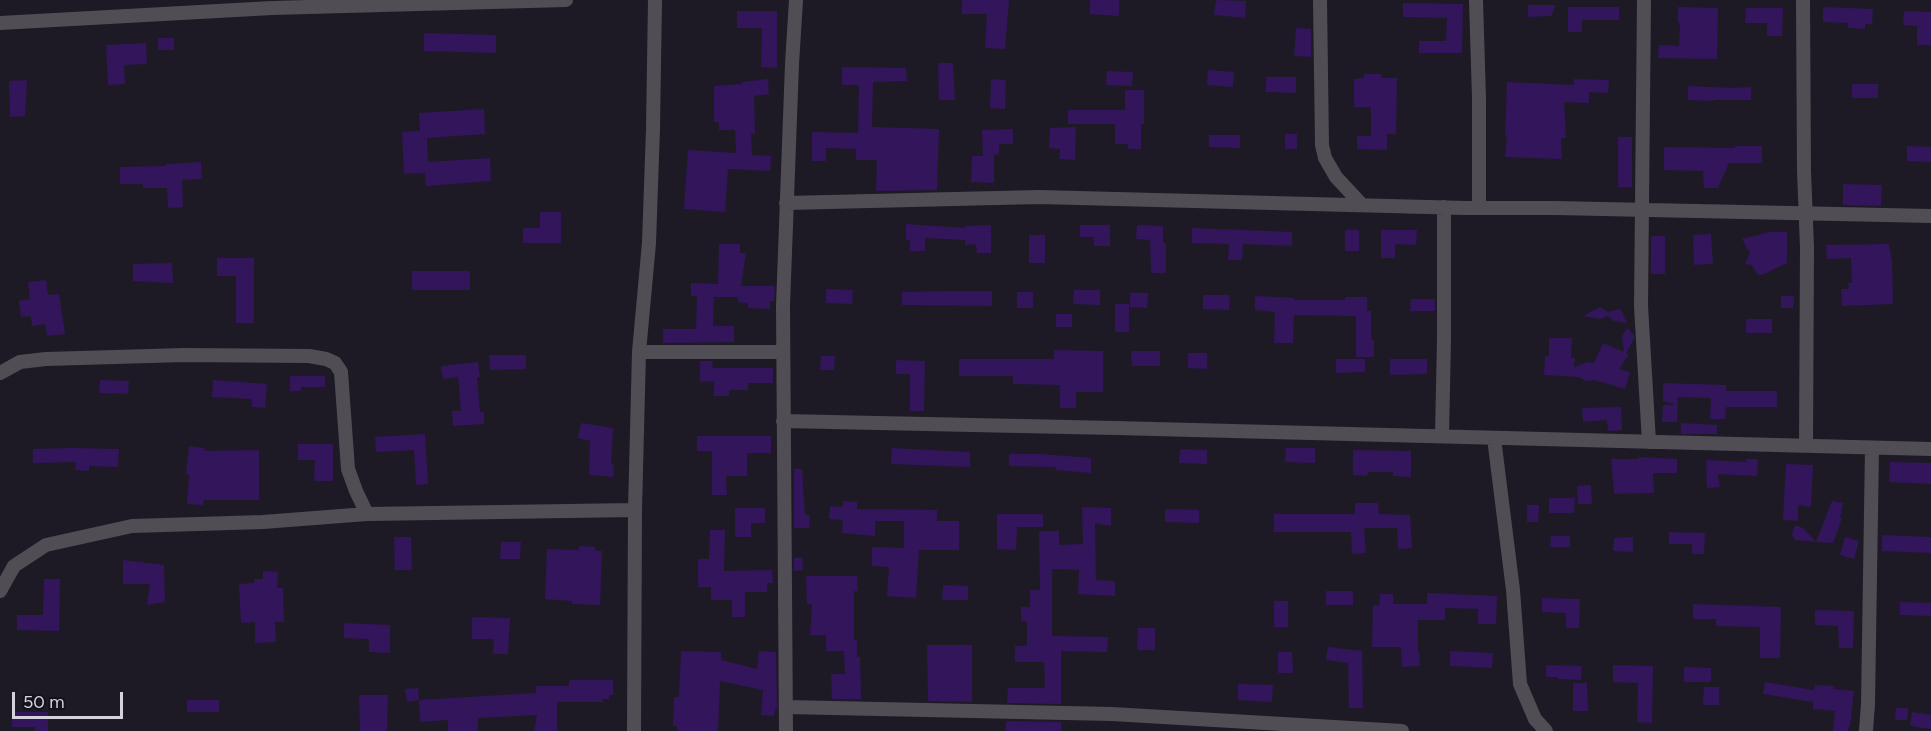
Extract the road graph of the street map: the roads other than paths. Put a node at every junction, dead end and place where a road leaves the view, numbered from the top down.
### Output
1 (566, 0) edge
2 (655, 0) edge
3 (796, 0) edge
4 (1320, 0) edge
5 (1476, 0) edge
6 (1644, 0) edge
7 (1803, 0) edge
8 (461, 1) edge
9 (0, 22) edge
10 (786, 203) junction
11 (1362, 206) junction
12 (1444, 207) junction
13 (1479, 208) junction
14 (1641, 210) junction
15 (1806, 213) junction
16 (1931, 216) edge
17 (639, 352) junction
18 (783, 352) junction
19 (0, 373) edge
20 (783, 421) junction
21 (1442, 436) junction
22 (1494, 438) junction
23 (1648, 442) junction
24 (1806, 445) junction
25 (1872, 448) junction
26 (1931, 449) edge
27 (636, 510) junction
28 (367, 514) junction
29 (0, 591) edge
30 (786, 707) junction
31 (634, 731) edge
32 (786, 731) edge
33 (1402, 731) edge
34 (1546, 731) edge
35 (1866, 731) edge

1 - 8 street
2 - 17 street
3 - 10 street
4 - 11 street
5 - 13 street
6 - 14 street
7 - 15 street
8 - 9 street
10 - 11 street
10 - 18 street
11 - 12 street
12 - 13 street
12 - 21 street
13 - 14 street
14 - 15 street
14 - 23 street
15 - 16 street
15 - 24 street
17 - 18 street
17 - 27 street
18 - 20 street
19 - 28 street
20 - 21 street
20 - 30 street
21 - 22 street
22 - 23 street
22 - 34 street
23 - 24 street
24 - 25 street
25 - 26 street
25 - 35 street
27 - 28 street
27 - 31 street
28 - 29 street
30 - 32 street
30 - 33 street

